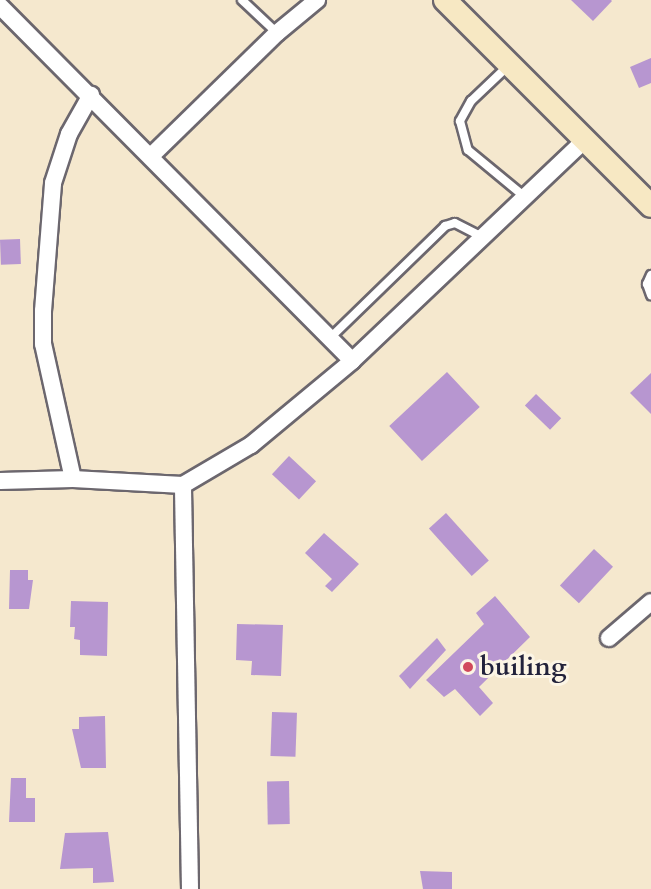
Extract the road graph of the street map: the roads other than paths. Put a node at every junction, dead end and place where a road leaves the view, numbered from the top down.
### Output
1 (242, 0) edge
2 (317, 0) edge
3 (445, 0) edge
4 (0, 6) edge
5 (277, 33) junction
6 (510, 64) junction
7 (91, 95) junction
8 (585, 140) junction
9 (151, 156) junction
10 (525, 197) junction
11 (651, 206) edge
12 (483, 237) junction
13 (651, 275) edge
14 (651, 295) edge
15 (329, 339) junction
16 (352, 362) junction
17 (73, 479) junction
18 (0, 481) edge
19 (183, 485) junction
20 (651, 602) edge
21 (609, 638) dead end
22 (190, 889) edge

1 - 5 lane
2 - 5 street
3 - 6 street
4 - 7 street
5 - 9 street
6 - 8 street
6 - 10 lane
7 - 9 street
7 - 17 street
8 - 10 street
8 - 11 street
9 - 15 street
10 - 12 street
12 - 15 lane
12 - 16 street
13 - 14 lane
15 - 16 street
16 - 19 street
17 - 18 street
17 - 19 street
19 - 22 street
20 - 21 street

